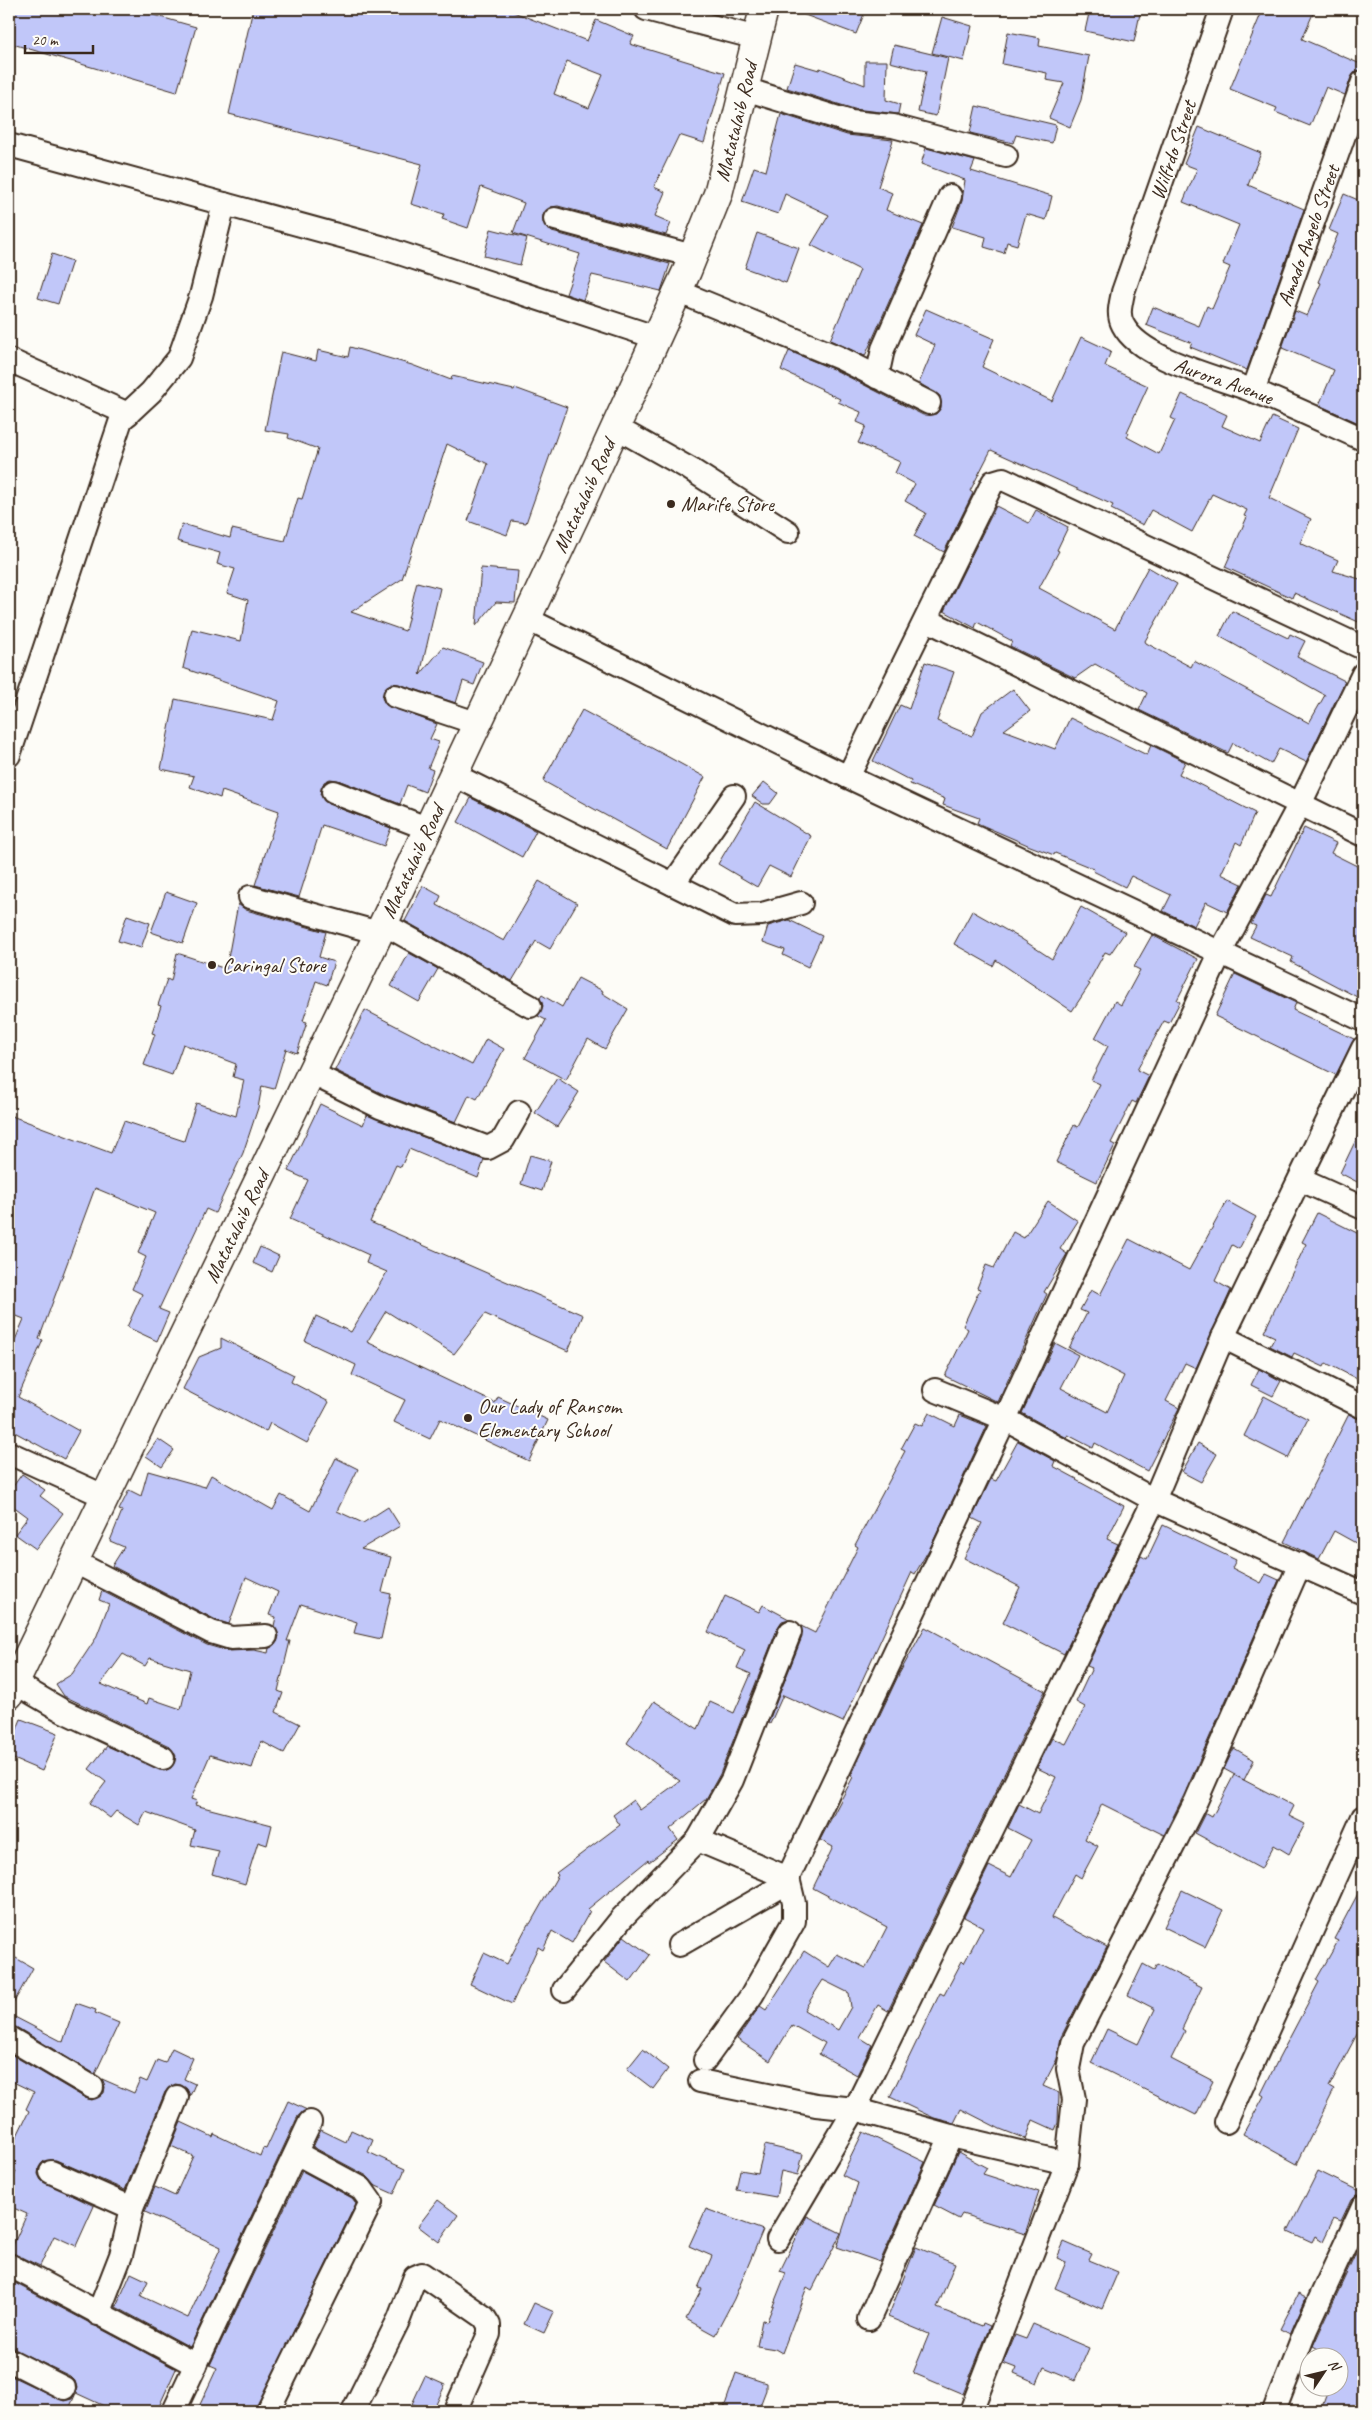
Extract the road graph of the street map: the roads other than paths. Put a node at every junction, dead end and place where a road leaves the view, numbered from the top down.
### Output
1 (646, 9) edge
2 (764, 9) edge
3 (1222, 9) edge
4 (757, 38) junction
5 (1363, 82) edge
6 (745, 89) junction
7 (9, 145) edge
8 (1006, 156) dead end
9 (950, 196) dead end
10 (224, 204) junction
11 (555, 219) dead end
12 (693, 256) junction
13 (677, 291) junction
14 (1123, 292) joint
15 (655, 336) junction
16 (9, 360) edge
17 (877, 377) junction
18 (1253, 390) junction
19 (929, 403) dead end
20 (128, 414) junction
21 (615, 428) junction
22 (1363, 439) edge
23 (788, 532) dead end
24 (527, 619) junction
25 (926, 620) junction
26 (1363, 648) edge
27 (1363, 674) edge
28 (395, 696) dead end
29 (476, 724) junction
30 (9, 754) edge
31 (454, 775) junction
32 (848, 777) junction
33 (333, 792) dead end
34 (734, 796) dead end
35 (1300, 804) junction
36 (429, 828) junction
37 (1363, 835) edge
38 (672, 884) junction
39 (250, 897) dead end
40 (801, 903) dead end
41 (381, 929) junction
42 (1221, 951) junction
43 (530, 1006) dead end
44 (1363, 1020) edge
45 (1363, 1048) edge
46 (311, 1073) junction
47 (519, 1112) dead end
48 (1301, 1180) junction
49 (1363, 1208) edge
50 (1223, 1337) junction
51 (935, 1390) dead end
52 (1363, 1406) edge
53 (1005, 1419) junction
54 (9, 1453) edge
55 (106, 1497) junction
56 (1154, 1500) junction
57 (74, 1561) junction
58 (1300, 1564) junction
59 (1363, 1593) edge
60 (790, 1632) dead end
61 (266, 1636) dead end
62 (12, 1689) edge
63 (163, 1758) dead end
64 (1363, 1817) edge
65 (698, 1840) junction
66 (786, 1881) junction
67 (679, 1945) dead end
68 (564, 1990) dead end
69 (9, 2038) edge
70 (92, 2087) dead end
71 (177, 2097) dead end
72 (855, 2108) junction
73 (310, 2122) dead end
74 (1226, 2122) dead end
75 (951, 2136) junction
76 (296, 2153) junction
77 (1067, 2163) junction
78 (51, 2172) dead end
79 (1363, 2206) edge
80 (132, 2208) junction
81 (1358, 2229) edge
82 (778, 2240) dead end
83 (9, 2265) edge
84 (98, 2314) junction
85 (869, 2319) dead end
86 (9, 2360) edge
87 (196, 2365) junction
88 (64, 2388) dead end
89 (977, 2410) edge
90 (174, 2411) edge
91 (268, 2411) edge
92 (353, 2411) edge
93 (455, 2411) edge
94 (1274, 2411) edge

1 - 4 street
2 - 4 main road, Matatalaib Road
3 - 14 street, Wilfrdo Street
4 - 6 main road, Matatalaib Road
5 - 18 street, Amado Angelo Street
6 - 8 street
6 - 12 main road, Matatalaib Road
7 - 10 street
9 - 17 street
10 - 15 street
10 - 20 street
11 - 12 street
12 - 13 main road, Matatalaib Road
13 - 15 main road, Matatalaib Road
13 - 17 street
14 - 18 street, Aurora Avenue
15 - 21 main road, Matatalaib Road
16 - 20 street
17 - 19 street
18 - 22 street, Aurora Avenue
20 - 30 street
21 - 23 street
21 - 24 main road, Matatalaib Road
24 - 29 main road, Matatalaib Road
24 - 32 street
25 - 26 street
25 - 32 street
25 - 35 street
27 - 35 street
28 - 29 street
29 - 31 main road, Matatalaib Road
31 - 36 main road, Matatalaib Road
31 - 38 street
32 - 42 street
33 - 36 street
34 - 38 street
35 - 37 street
35 - 42 street
36 - 41 main road, Matatalaib Road
38 - 40 street
39 - 41 street
41 - 43 street
41 - 46 main road, Matatalaib Road
42 - 44 street
42 - 53 street
45 - 48 street
46 - 47 street
46 - 55 main road, Matatalaib Road
48 - 49 street
48 - 50 street
50 - 52 street
50 - 56 street
51 - 53 street
53 - 56 street
53 - 66 street
54 - 55 street
55 - 57 main road, Matatalaib Road
56 - 58 street
56 - 72 street
57 - 61 street
57 - 62 main road, Matatalaib Road
58 - 59 street
58 - 77 street
60 - 65 street
62 - 63 street
64 - 74 street
65 - 66 street
65 - 68 street
66 - 67 street
66 - 72 street
69 - 70 street
71 - 80 street
72 - 75 street
72 - 82 street
73 - 76 street
75 - 77 street
75 - 85 street
76 - 87 street
76 - 91 street
77 - 89 street
78 - 80 street
79 - 81 street
80 - 84 street
81 - 94 street
83 - 84 street
84 - 87 street
86 - 88 street
87 - 90 street
92 - 93 street

